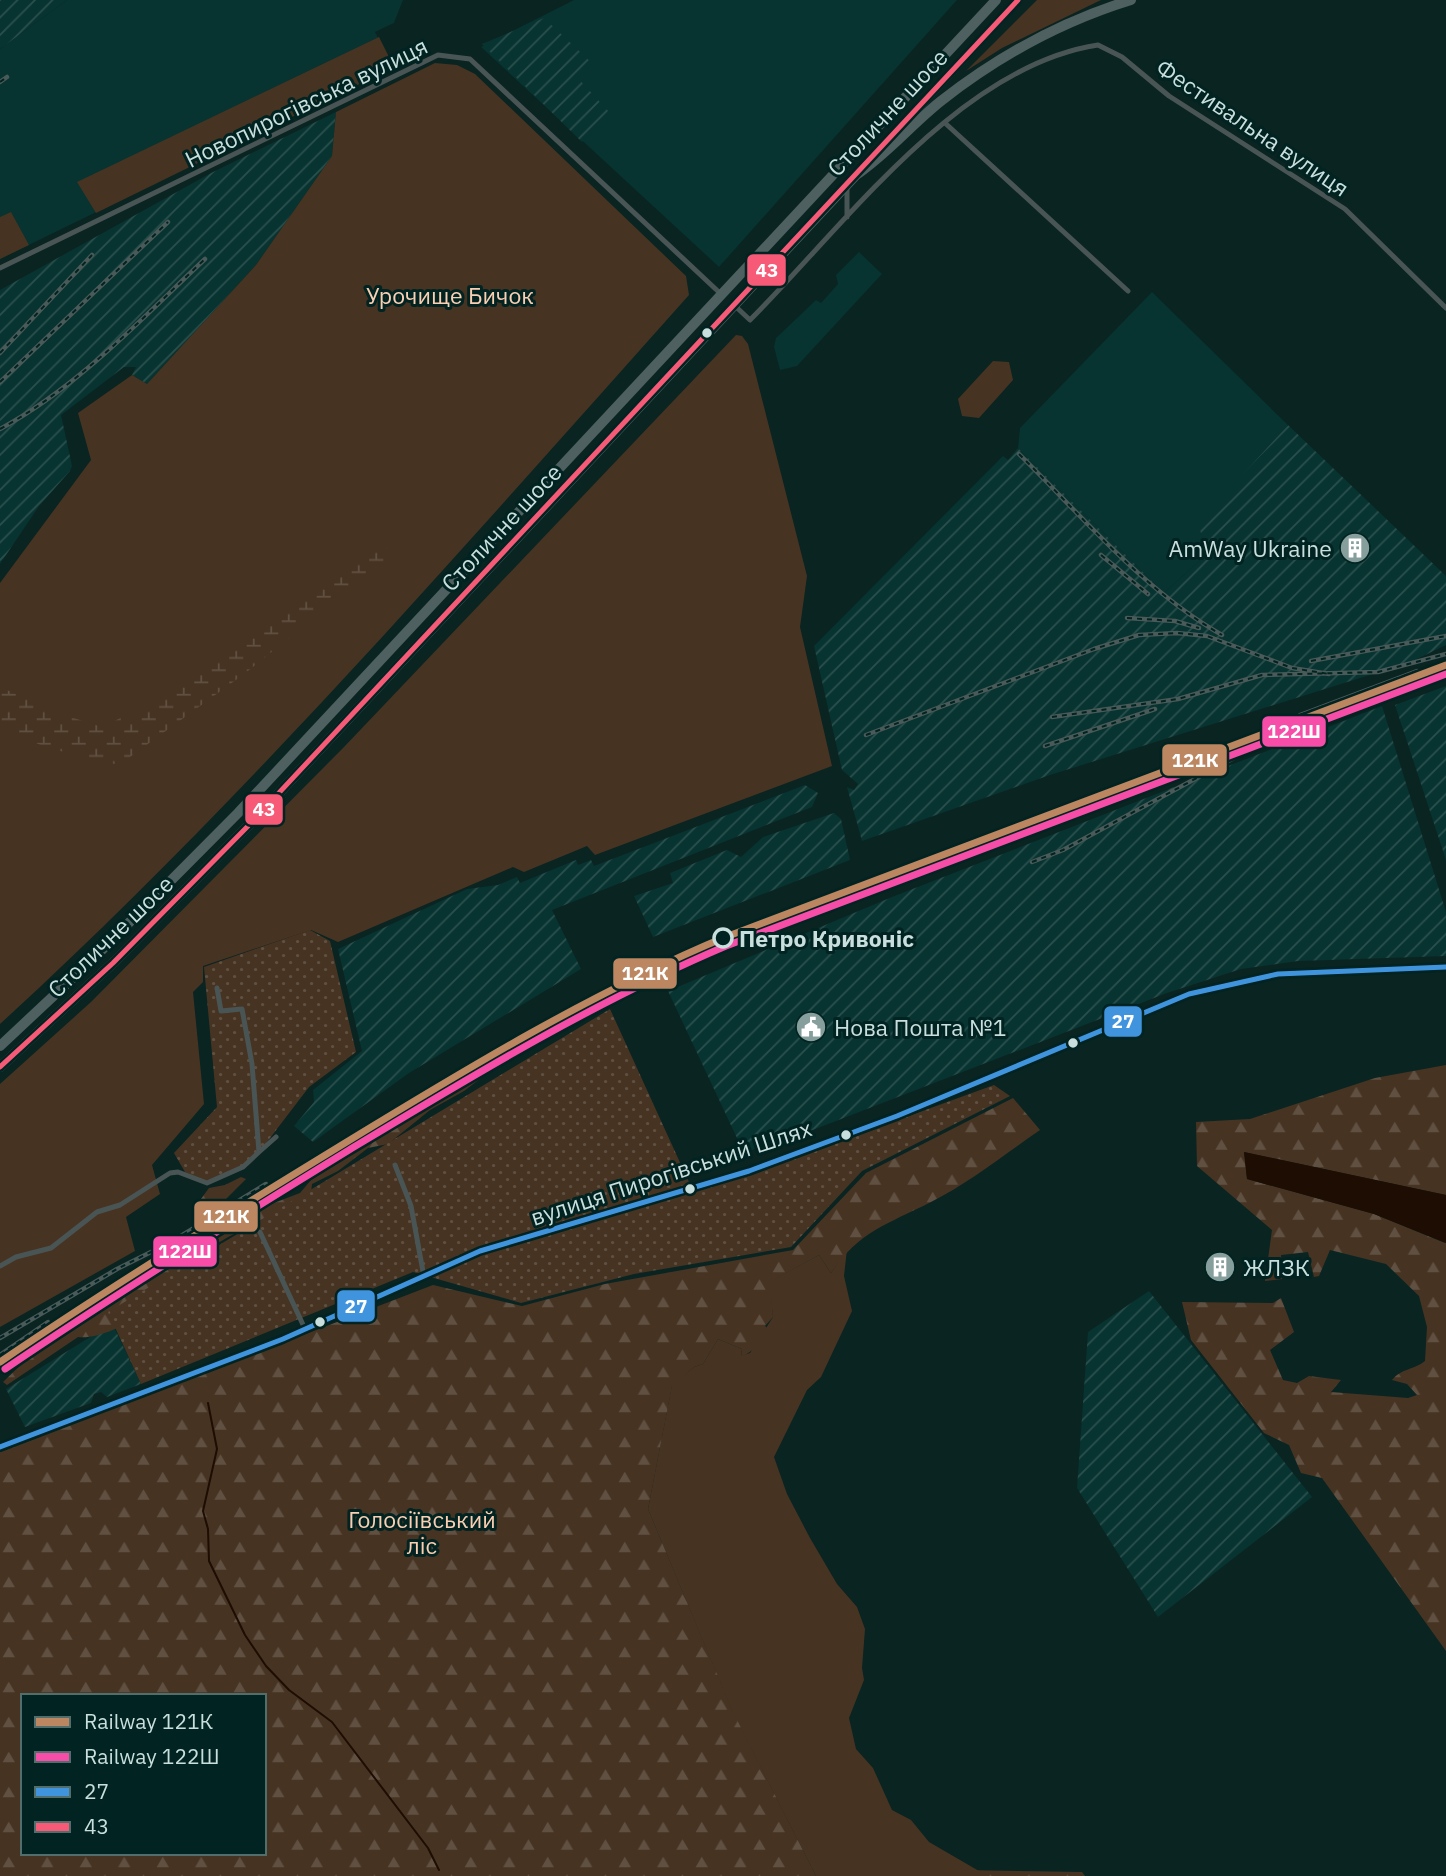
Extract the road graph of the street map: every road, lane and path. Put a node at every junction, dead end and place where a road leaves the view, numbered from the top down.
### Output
1 (996, 0) edge
2 (1018, 0) edge
3 (1131, 0) edge
4 (946, 123) junction
5 (856, 175) junction
6 (847, 184) junction
7 (848, 218) junction
8 (0, 268) edge
9 (1128, 291) dead end
10 (722, 295) junction
11 (734, 305) junction
12 (1446, 308) edge
13 (1446, 967) edge
14 (217, 988) dead end
15 (0, 1046) edge
16 (0, 1068) edge
17 (276, 1137) dead end
18 (259, 1152) junction
19 (396, 1165) dead end
20 (260, 1232) dead end
21 (0, 1266) edge
22 (424, 1277) junction
23 (305, 1329) junction
24 (0, 1447) edge

1 - 10 highway, Столичне шосе
2 - 5 main road, Столичне шосе
3 - 5 highway
4 - 7 street, Фестивальна вулиця
4 - 9 street
4 - 12 street, Фестивальна вулиця
5 - 6 highway, Столичне шосе
6 - 7 street
6 - 11 highway, Столичне шосе
7 - 11 street, Фестивальна вулиця
8 - 10 street, Новопирогівська вулиця
10 - 15 highway, Столичне шосе
11 - 16 highway, Столичне шосе
13 - 22 street, вулиця Пирогівський Шлях
14 - 18 street
17 - 18 street
18 - 21 street
19 - 22 street
20 - 23 street
22 - 23 street, вулиця Пирогівський Шлях
23 - 24 street, вулиця Пирогівський Шлях

